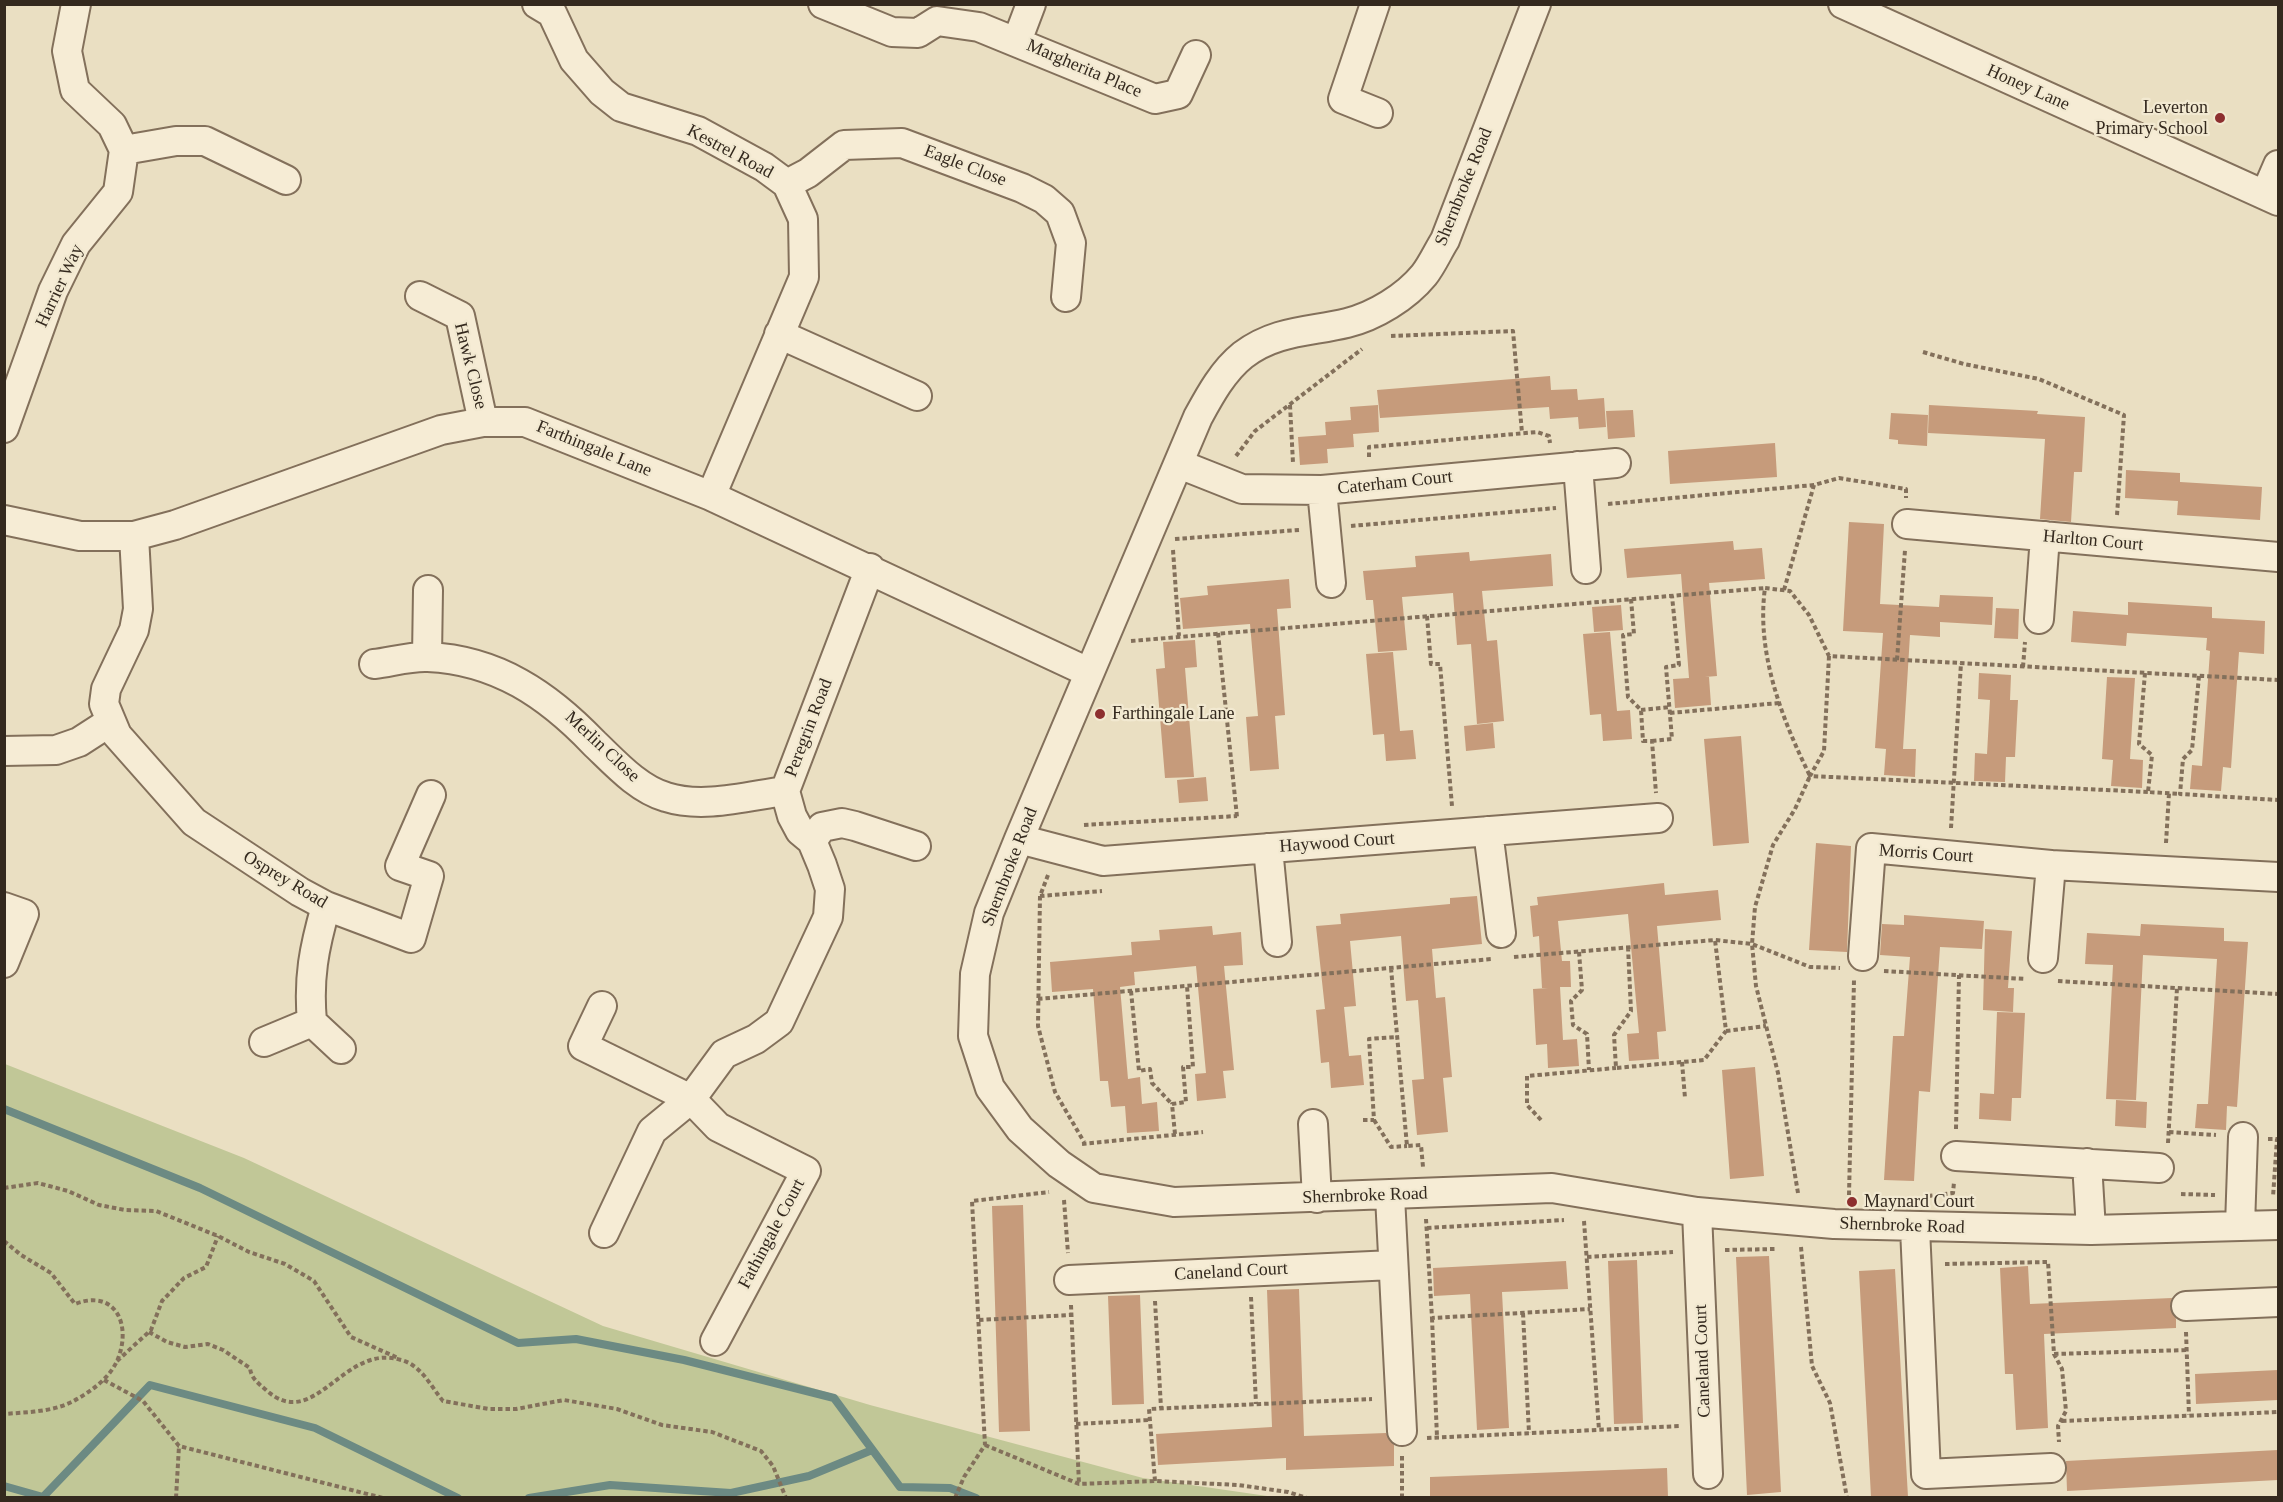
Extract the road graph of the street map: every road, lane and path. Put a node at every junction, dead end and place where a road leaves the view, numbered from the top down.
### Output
1 (76, 4) edge
2 (823, 4) edge
3 (1031, 4) edge
4 (1374, 4) edge
5 (1536, 4) edge
6 (1842, 4) edge
7 (550, 7) edge
8 (1017, 41) junction
9 (1196, 55) dead end
10 (1378, 113) dead end
11 (124, 150) junction
12 (2278, 165) edge
13 (286, 180) dead end
14 (787, 184) junction
15 (2272, 198) edge
16 (420, 296) dead end
17 (1066, 297) dead end
18 (1370, 314) junction
19 (779, 334) junction
20 (1366, 346) dead end
21 (1923, 352) dead end
22 (916, 396) dead end
23 (1290, 404) junction
24 (483, 422) junction
25 (4, 428) edge
26 (1522, 433) junction
27 (1616, 463) dead end
28 (1179, 464) junction
29 (1564, 467) junction
30 (1219, 480) junction
31 (1814, 485) junction
32 (1371, 486) junction
33 (1308, 490) junction
34 (711, 496) junction
35 (1581, 506) junction
36 (4, 520) edge
37 (1907, 524) junction
38 (1326, 528) junction
39 (134, 536) junction
40 (2045, 536) junction
41 (2115, 542) junction
42 (2278, 557) edge
43 (870, 568) junction
44 (1586, 569) dead end
45 (1331, 583) dead end
46 (1765, 588) junction
47 (428, 590) dead end
48 (1784, 590) junction
49 (1672, 596) junction
50 (1631, 599) junction
51 (1427, 616) junction
52 (2039, 619) dead end
53 (1218, 633) junction
54 (1179, 636) junction
55 (1101, 643) junction
56 (1828, 656) junction
57 (427, 657) junction
58 (1897, 660) junction
59 (1961, 663) junction
60 (374, 664) dead end
61 (1088, 672) junction
62 (2145, 673) junction
63 (2199, 676) junction
64 (2278, 680) edge
65 (1779, 703) junction
66 (1641, 710) junction
67 (1670, 710) junction
68 (110, 722) junction
69 (1652, 741) junction
70 (4, 751) edge
71 (1810, 776) junction
72 (1954, 783) junction
73 (785, 791) junction
74 (2148, 792) junction
75 (2169, 793) junction
76 (2180, 794) junction
77 (431, 795) dead end
78 (2278, 800) edge
79 (1237, 816) junction
80 (1658, 818) joint
81 (1488, 831) junction
82 (1455, 834) junction
83 (1019, 839) junction
84 (812, 841) junction
85 (916, 846) dead end
86 (1268, 848) junction
87 (1057, 849) junction
88 (1240, 850) junction
89 (1949, 856) junction
90 (2051, 865) junction
91 (2165, 871) junction
92 (2278, 877) edge
93 (326, 906) junction
94 (4, 907) edge
95 (1715, 940) junction
96 (1277, 942) dead end
97 (1752, 944) junction
98 (1628, 947) junction
99 (1502, 950) junction
100 (1579, 952) junction
101 (4, 963) edge
102 (1858, 966) junction
103 (1391, 968) junction
104 (2043, 972) junction
105 (1959, 975) junction
106 (1187, 986) junction
107 (2176, 988) junction
108 (1131, 991) junction
109 (2278, 994) edge
110 (1038, 999) junction
111 (602, 1006) dead end
112 (312, 1022) junction
113 (1766, 1026) junction
114 (1726, 1031) junction
115 (1397, 1037) junction
116 (264, 1042) dead end
117 (341, 1048) dead end
118 (1682, 1062) junction
119 (1616, 1068) junction
120 (1589, 1070) junction
121 (1685, 1098) dead end
122 (691, 1099) junction
123 (1172, 1104) junction
124 (1374, 1119) junction
125 (1363, 1120) dead end
126 (1541, 1120) dead end
127 (1313, 1124) dead end
128 (1203, 1132) dead end
129 (2169, 1132) junction
130 (1175, 1134) junction
131 (2243, 1137) joint
132 (1084, 1142) junction
133 (1407, 1146) junction
134 (1956, 1156) junction
135 (2087, 1163) junction
136 (2167, 1168) junction
137 (1058, 1180) junction
138 (4, 1188) edge
139 (1094, 1188) junction
140 (1425, 1194) junction
141 (1798, 1194) dead end
142 (1390, 1196) junction
143 (1849, 1196) dead end
144 (1317, 1198) junction
145 (1697, 1212) junction
146 (1800, 1221) junction
147 (2278, 1225) edge
148 (2240, 1226) junction
149 (1427, 1228) junction
150 (1916, 1228) junction
151 (2181, 1228) junction
152 (2091, 1230) junction
153 (604, 1233) dead end
154 (218, 1236) junction
155 (4, 1241) edge
156 (1917, 1264) junction
157 (1393, 1265) junction
158 (1249, 1271) junction
159 (1153, 1276) junction
160 (1069, 1280) junction
161 (2278, 1302) edge
162 (2186, 1306) joint
163 (1590, 1309) junction
164 (1523, 1313) junction
165 (1071, 1315) junction
166 (1432, 1318) junction
167 (979, 1320) junction
168 (149, 1332) junction
169 (715, 1341) dead end
170 (2187, 1350) junction
171 (2054, 1354) junction
172 (117, 1361) junction
173 (418, 1367) junction
174 (104, 1380) junction
175 (1400, 1398) junction
176 (1256, 1404) junction
177 (1161, 1408) junction
178 (2278, 1412) edge
179 (4, 1414) edge
180 (2189, 1415) junction
181 (1150, 1420) junction
182 (2061, 1421) junction
183 (1076, 1424) junction
184 (1706, 1424) junction
185 (1599, 1430) junction
186 (1529, 1433) junction
187 (1402, 1435) junction
188 (1437, 1437) junction
189 (986, 1445) junction
190 (179, 1446) junction
191 (2051, 1468) joint
192 (1708, 1474) dead end
193 (1155, 1481) junction
194 (1079, 1484) junction
195 (176, 1497) edge
196 (383, 1497) edge
197 (786, 1497) edge
198 (955, 1497) edge
199 (1307, 1497) edge
200 (1402, 1497) edge
201 (1847, 1497) edge

1 - 11 street
2 - 8 street
3 - 8 street
4 - 10 street
5 - 18 street, Shernbroke Road
6 - 15 street, Honey Lane
7 - 14 street, Kestrel Road
8 - 9 street, Margherita Place
11 - 13 street
11 - 25 street, Harrier Way
12 - 15 street
14 - 17 street, Eagle Close
14 - 19 street, Kestrel Road
16 - 24 street, Hawk Close
18 - 26 path
18 - 28 street, Shernbroke Road
19 - 22 street
19 - 34 street, Kestrel Road
20 - 23 path
21 - 41 path
23 - 30 path
23 - 33 path
24 - 34 street, Farthingale Lane
24 - 39 street, Farthingale Lane
26 - 29 path
26 - 32 path
27 - 29 street, Caterham Court
28 - 30 street, Caterham Court
28 - 55 street, Shernbroke Road
29 - 32 street, Caterham Court
29 - 35 street
30 - 33 street, Caterham Court
31 - 35 path
31 - 37 path
31 - 48 path
32 - 33 street, Caterham Court
33 - 38 street
34 - 43 street, Farthingale Lane
35 - 38 path
35 - 44 street
36 - 39 street, Farthingale Lane
37 - 40 street, Harlton Court
37 - 58 path
38 - 45 street
38 - 54 path
39 - 68 street, Osprey Road
40 - 41 street, Harlton Court
40 - 52 street
41 - 42 street, Harlton Court
43 - 61 street, Farthingale Lane
43 - 73 street, Peregrin Road
46 - 48 path
46 - 49 path
46 - 65 path
47 - 57 street
48 - 56 path
49 - 50 path
49 - 67 path
50 - 51 path
50 - 66 path
51 - 53 path
51 - 82 path
53 - 54 path
53 - 79 path
54 - 55 path
55 - 61 street, Shernbroke Road
56 - 58 path
56 - 71 path
57 - 60 street, Merlin Close
57 - 73 street, Merlin Close
58 - 59 path
59 - 62 path
59 - 72 path
61 - 83 street, Shernbroke Road
62 - 63 path
62 - 74 path
63 - 64 path
63 - 76 path
65 - 67 path
65 - 71 path
66 - 67 path
66 - 69 path
67 - 69 path
68 - 70 street
68 - 93 street, Osprey Road
69 - 80 path
71 - 72 path
71 - 97 path
72 - 74 path
72 - 89 path
73 - 84 street, Peregrin Road
74 - 75 path
75 - 76 path
75 - 91 path
76 - 78 path
77 - 93 street, Osprey Road
79 - 87 path
79 - 88 path
80 - 81 street, Haywood Court
81 - 82 street, Haywood Court
81 - 99 street
82 - 86 street, Haywood Court
83 - 87 street, Haywood Court
83 - 137 street, Shernbroke Road
84 - 85 street
84 - 122 street, Peregrin Road
86 - 88 street, Haywood Court
86 - 96 street
87 - 88 street, Haywood Court
87 - 110 path
89 - 90 street, Morris Court
89 - 102 street, Morris Court
90 - 91 street, Morris Court
90 - 104 street
91 - 92 street, Morris Court
93 - 112 street
94 - 101 street
95 - 97 path
95 - 98 path
95 - 114 path
97 - 102 path
97 - 113 path
98 - 100 path
98 - 119 path
99 - 100 path
99 - 103 path
100 - 120 path
102 - 105 path
102 - 143 path
103 - 106 path
103 - 115 path
104 - 105 path
104 - 107 path
105 - 134 path
106 - 108 path
106 - 123 path
107 - 109 path
107 - 129 path
108 - 110 path
108 - 123 path
110 - 132 path
111 - 122 street, Fathingale Court
112 - 116 street
112 - 117 street
113 - 114 path
113 - 141 path
114 - 118 path
115 - 124 path
115 - 133 path
118 - 119 path
118 - 121 path
119 - 120 path
120 - 126 path
122 - 153 street, Peregrin Road
122 - 169 street, Fathingale Court
123 - 130 path
124 - 125 path
124 - 133 path
127 - 144 street
128 - 130 path
129 - 131 path
129 - 136 path
130 - 132 path
131 - 148 street
132 - 137 path
133 - 140 path
134 - 135 street
134 - 150 path
135 - 136 street
135 - 152 street
136 - 151 path
137 - 139 street, Shernbroke Road
137 - 167 path
138 - 154 path
139 - 144 street, Shernbroke Road
139 - 160 path
140 - 142 street, Shernbroke Road
140 - 145 street, Shernbroke Road
140 - 149 path
142 - 144 street, Shernbroke Road
142 - 157 street
145 - 146 street, Shernbroke Road
145 - 184 street, Caneland Court
146 - 150 street, Shernbroke Road
146 - 201 path
147 - 148 street, Shernbroke Road
148 - 151 street, Shernbroke Road
149 - 163 path
149 - 166 path
150 - 152 street, Shernbroke Road
150 - 156 street
151 - 152 street, Shernbroke Road
154 - 168 path
154 - 173 path
155 - 172 path
156 - 171 path
156 - 191 street
157 - 158 street, Caneland Court
157 - 175 street
158 - 159 street, Caneland Court
158 - 176 path
159 - 160 street, Caneland Court
159 - 177 path
160 - 165 path
161 - 162 street
162 - 170 path
163 - 164 path
163 - 185 path
164 - 166 path
164 - 186 path
165 - 167 path
165 - 183 path
166 - 188 path
167 - 189 path
168 - 172 path
168 - 173 path
170 - 171 path
170 - 180 path
171 - 182 path
172 - 174 path
173 - 197 path
174 - 179 path
174 - 190 path
175 - 176 path
175 - 187 street
176 - 177 path
177 - 181 path
178 - 180 path
180 - 182 path
181 - 183 path
181 - 193 path
182 - 191 path
183 - 194 path
184 - 185 path
184 - 192 street, Caneland Court
185 - 186 path
186 - 188 path
187 - 188 path
187 - 200 path
189 - 194 path
189 - 198 path
190 - 195 path
190 - 196 path
193 - 194 path
193 - 199 path

